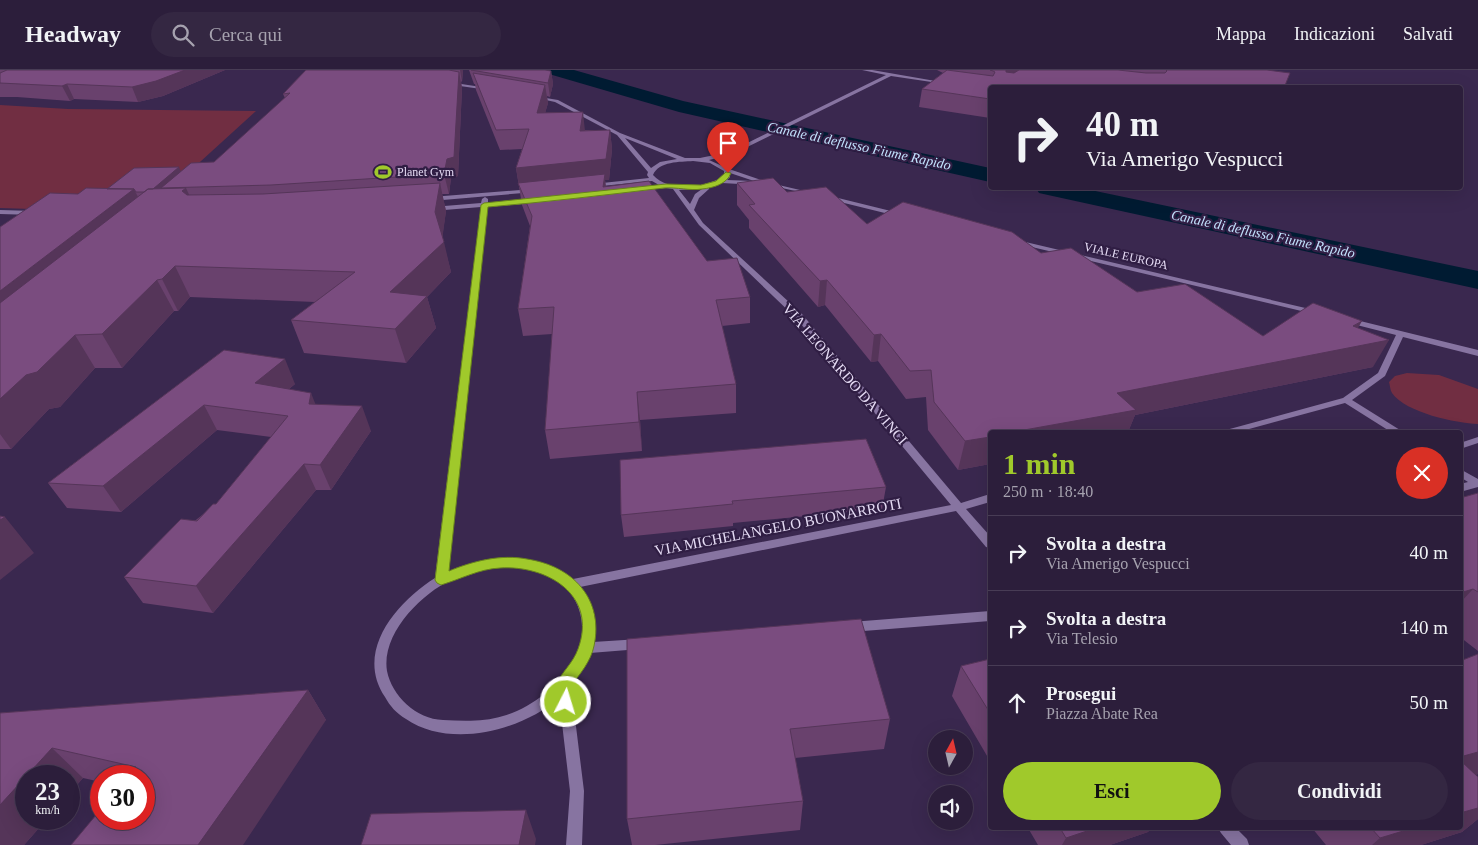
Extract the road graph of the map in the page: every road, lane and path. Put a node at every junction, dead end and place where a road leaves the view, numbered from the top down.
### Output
1 (864, 70) edge
2 (889, 74) junction
3 (438, 81) edge
4 (953, 84) edge
5 (497, 91) edge
6 (526, 96) edge
7 (618, 134) junction
8 (731, 153) junction
9 (686, 160) junction
10 (701, 160) junction
11 (724, 167) junction
12 (651, 172) junction
13 (652, 179) junction
14 (722, 181) junction
15 (768, 184) junction
16 (714, 185) junction
17 (666, 186) junction
18 (582, 187) edge
19 (675, 188) junction
20 (542, 190) edge
21 (630, 191) edge
22 (486, 195) junction
23 (426, 199) edge
24 (543, 200) edge
25 (484, 205) junction
26 (427, 209) edge
27 (0, 212) edge
28 (691, 212) junction
29 (38, 213) edge
30 (907, 216) edge
31 (1013, 241) edge
32 (1324, 314) edge
33 (1343, 319) edge
34 (1401, 333) junction
35 (1478, 353) edge
36 (1346, 400) junction
37 (1236, 430) edge
38 (1394, 430) edge
39 (1478, 440) edge
40 (1463, 445) edge
41 (1463, 474) edge
42 (1477, 483) edge
43 (1463, 487) edge
44 (988, 499) edge
45 (959, 507) junction
46 (988, 542) edge
47 (441, 580) junction
48 (572, 584) junction
49 (988, 616) edge
50 (842, 628) edge
51 (655, 642) edge
52 (586, 648) junction
53 (564, 684) junction
54 (1228, 830) edge
55 (574, 845) edge
56 (1241, 845) edge

1 - 2 street
2 - 4 street
2 - 8 street
3 - 5 street
6 - 7 street
7 - 9 street
7 - 12 street
8 - 10 street
8 - 11 street
9 - 10 street
9 - 12 street
10 - 11 street
11 - 14 street
11 - 15 street
12 - 13 street
13 - 17 street
13 - 18 street
14 - 15 street
14 - 16 street
15 - 30 street
16 - 19 street
16 - 28 street
17 - 19 street
17 - 21 street
19 - 28 street, VIA LEONARDO DA VINCI
20 - 22 street
22 - 23 street
22 - 25 street
24 - 25 street
25 - 26 street
25 - 47 street
27 - 29 street
28 - 45 street, VIA LEONARDO DA VINCI
31 - 32 street, VIALE EUROPA
33 - 34 street
34 - 35 street
34 - 36 street
36 - 37 street
36 - 38 street
39 - 40 street
41 - 42 street
42 - 43 street
44 - 45 street, VIA MICHELANGELO BUONARROTI
45 - 46 street, VIA LEONARDO DA VINCI
45 - 48 street, VIA MICHELANGELO BUONARROTI
47 - 48 street
47 - 53 street
48 - 52 street
49 - 50 street
51 - 52 street
52 - 53 street
53 - 55 street
54 - 56 street

